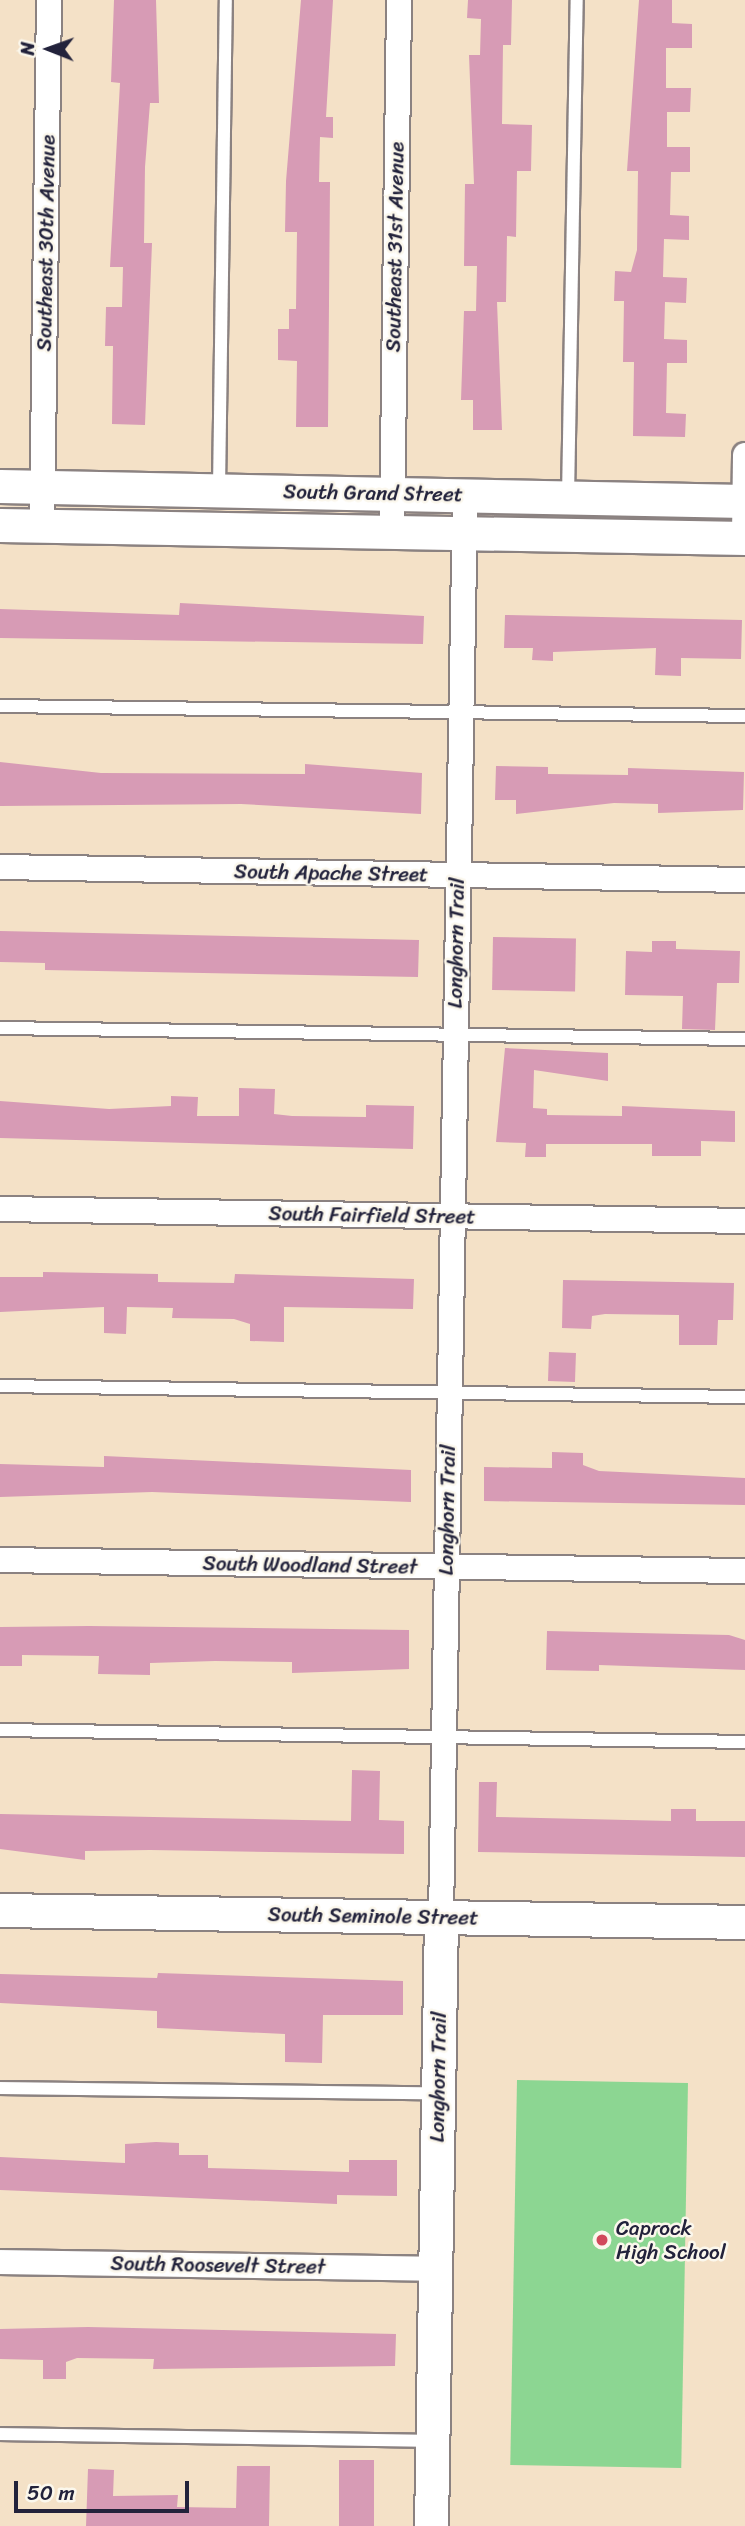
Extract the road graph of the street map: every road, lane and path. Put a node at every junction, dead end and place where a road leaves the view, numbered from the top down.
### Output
1 (49, 0) edge
2 (226, 0) edge
3 (399, 0) edge
4 (577, 0) edge
5 (745, 455) edge
6 (0, 486) edge
7 (42, 486) junction
8 (219, 489) junction
9 (392, 493) junction
10 (465, 494) junction
11 (568, 497) junction
12 (745, 501) edge
13 (0, 525) edge
14 (42, 526) junction
15 (392, 531) junction
16 (464, 532) junction
17 (744, 538) edge
18 (0, 706) edge
19 (460, 712) junction
20 (745, 716) edge
21 (0, 867) edge
22 (457, 875) junction
23 (745, 880) edge
24 (0, 1028) edge
25 (455, 1035) junction
26 (745, 1039) edge
27 (0, 1209) edge
28 (452, 1217) junction
29 (745, 1222) edge
30 (0, 1386) edge
31 (449, 1392) junction
32 (745, 1397) edge
33 (0, 1560) edge
34 (446, 1567) junction
35 (745, 1571) edge
36 (0, 1730) edge
37 (443, 1736) junction
38 (745, 1742) edge
39 (0, 1910) edge
40 (441, 1917) junction
41 (745, 1922) edge
42 (0, 2088) edge
43 (438, 2093) junction
44 (0, 2262) edge
45 (435, 2269) junction
46 (0, 2434) edge
47 (432, 2441) junction
48 (431, 2526) edge

1 - 7 street, Southeast 30th Avenue
2 - 8 lane
3 - 9 street, Southeast 31st Avenue
4 - 11 lane
5 - 12 street
6 - 7 main road, South Grand Street
7 - 8 main road, South Grand Street
7 - 14 street, Southeast 30th Avenue
8 - 9 main road, South Grand Street
9 - 10 main road, South Grand Street
9 - 15 street, Southeast 31st Avenue
10 - 11 main road, South Grand Street
10 - 16 street, Longhorn Trail
11 - 12 main road, South Grand Street
12 - 17 street
13 - 14 main road, South Grand Street
14 - 15 main road, South Grand Street
15 - 16 main road, South Grand Street
16 - 17 main road, South Grand Street
16 - 19 street, Longhorn Trail
18 - 19 lane
19 - 20 lane
19 - 22 street, Longhorn Trail
21 - 22 street, South Apache Street
22 - 23 street, South Apache Street
22 - 25 street, Longhorn Trail
24 - 25 lane
25 - 26 lane
25 - 28 street, Longhorn Trail
27 - 28 street, South Fairfield Street
28 - 29 street, South Fairfield Street
28 - 31 street, Longhorn Trail
30 - 31 lane
31 - 32 lane
31 - 34 street, Longhorn Trail
33 - 34 street, South Woodland Street
34 - 35 street, South Woodland Street
34 - 37 street, Longhorn Trail
36 - 37 lane
37 - 38 lane
37 - 40 street, Longhorn Trail
39 - 40 main road, South Seminole Street
40 - 41 main road, South Seminole Street
40 - 43 main road, Longhorn Trail
42 - 43 lane
43 - 45 main road, Longhorn Trail
44 - 45 street, South Roosevelt Street
45 - 47 main road, Longhorn Trail
46 - 47 lane
47 - 48 main road, Longhorn Trail

